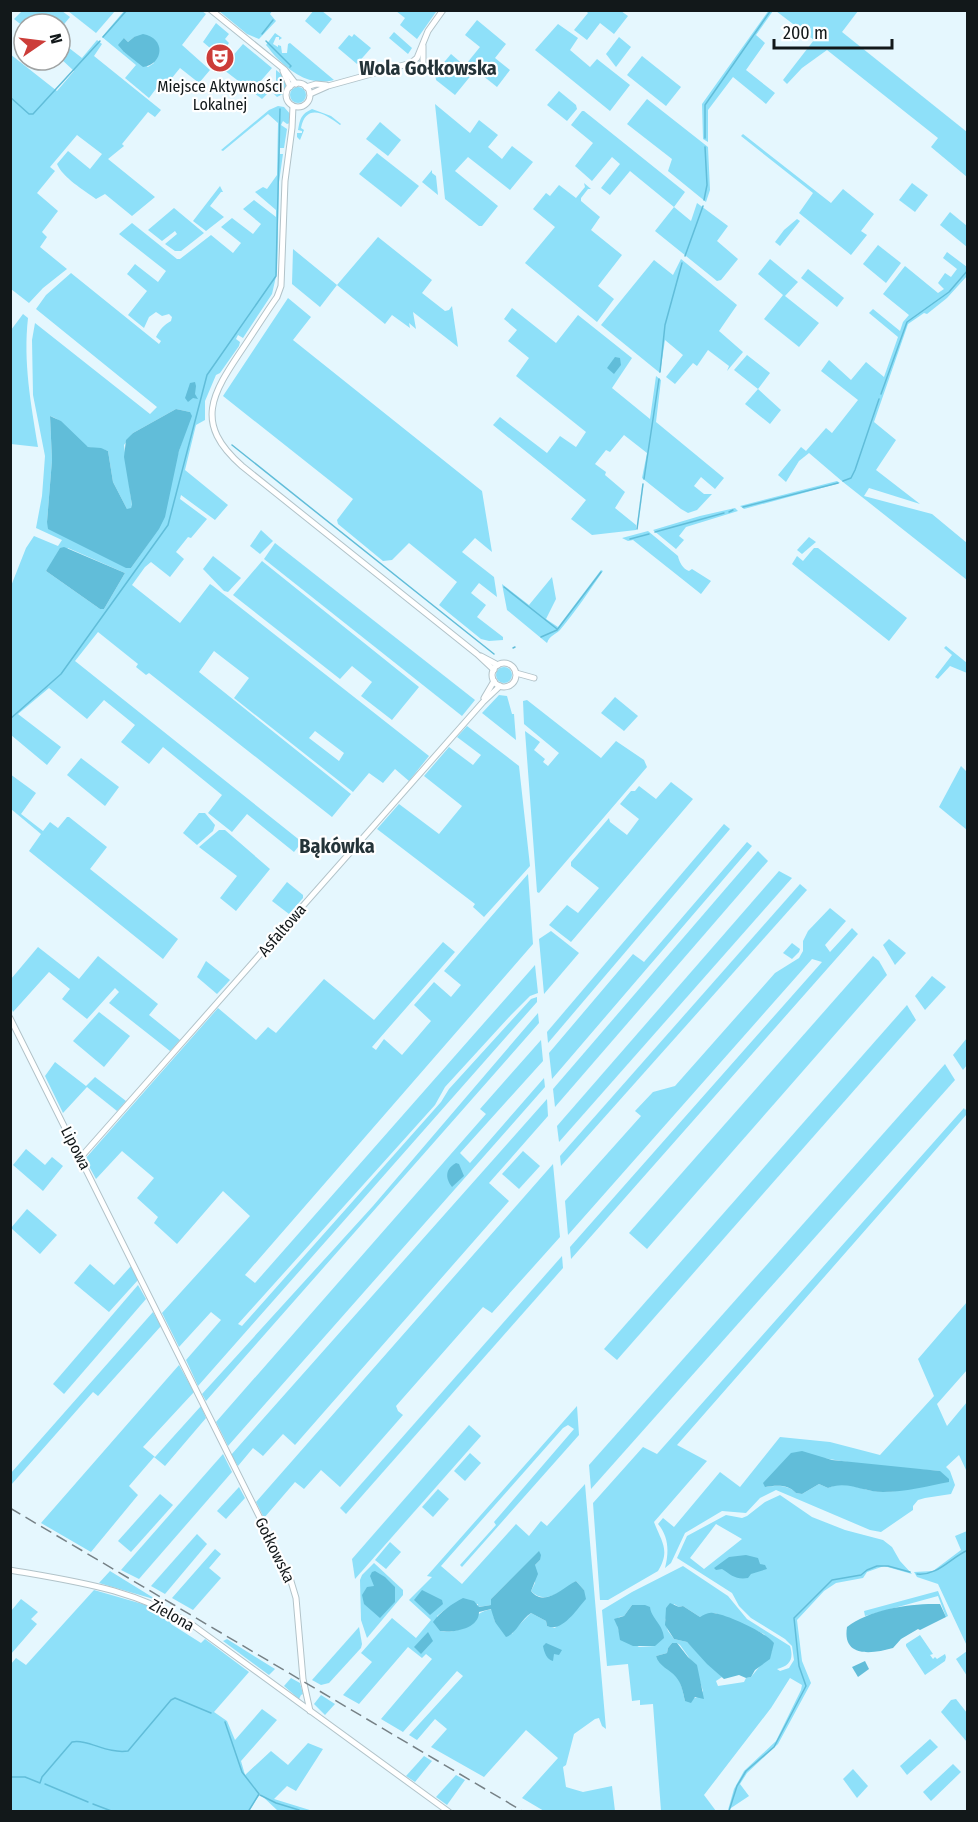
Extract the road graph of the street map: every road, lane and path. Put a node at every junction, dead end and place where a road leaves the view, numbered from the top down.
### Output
1 (211, 10) edge
2 (443, 10) edge
3 (419, 59) junction
4 (411, 65) junction
5 (293, 85) junction
6 (328, 86) junction
7 (306, 87) junction
8 (310, 94) junction
9 (296, 107) junction
10 (477, 654) junction
11 (498, 665) junction
12 (494, 670) junction
13 (494, 681) junction
14 (500, 686) junction
15 (483, 702) junction
16 (10, 1018) edge
17 (81, 1157) junction
18 (141, 1279) joint
19 (10, 1570) edge
20 (310, 1711) junction
21 (448, 1812) edge

1 - 5 street
2 - 3 street
3 - 4 street
3 - 4 street
4 - 6 street
5 - 7 street
5 - 9 street
6 - 7 street
6 - 8 street
7 - 8 street
8 - 9 street
9 - 10 street
10 - 11 street
10 - 12 street
11 - 12 street
11 - 14 street
12 - 13 street
13 - 14 street
13 - 15 street, Asfaltowa
14 - 15 street, Asfaltowa
15 - 17 street, Asfaltowa
16 - 17 street, Lipowa
17 - 18 street, Lipowa
18 - 20 street, Gołkowska
19 - 20 street, Zielona
20 - 21 street

